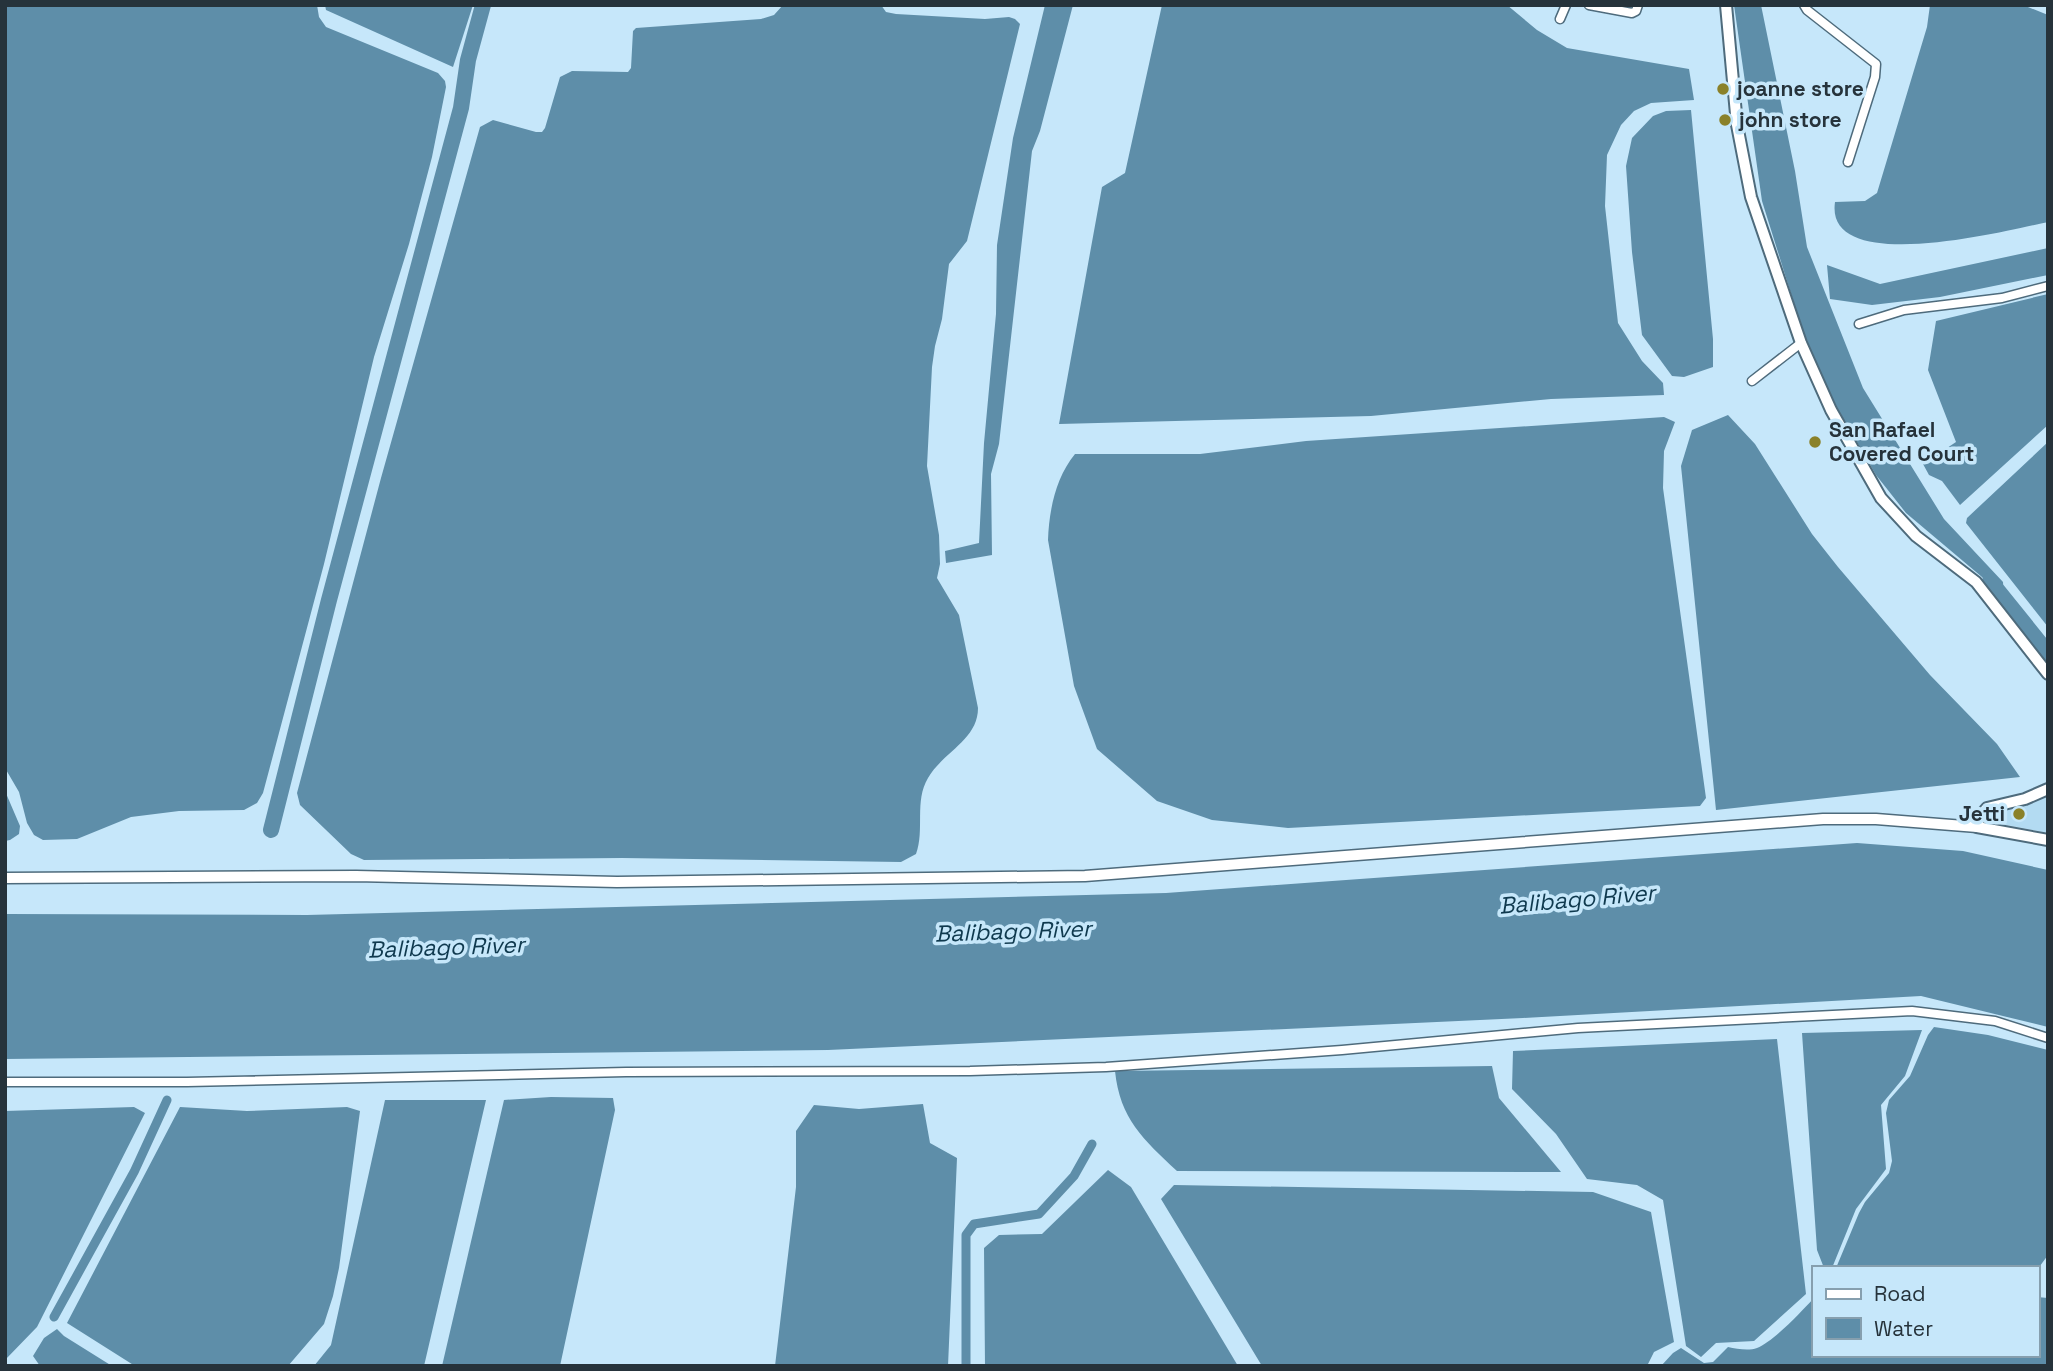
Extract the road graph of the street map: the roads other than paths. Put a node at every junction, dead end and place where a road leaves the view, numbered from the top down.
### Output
1 (1566, 5) edge
2 (1589, 5) edge
3 (1637, 5) edge
4 (1726, 5) edge
5 (1804, 5) edge
6 (1560, 19) dead end
7 (1848, 162) dead end
8 (2048, 286) edge
9 (1859, 324) dead end
10 (1801, 343) junction
11 (1752, 381) dead end
12 (2048, 674) edge
13 (2048, 789) edge
14 (1977, 827) junction
15 (2048, 840) edge
16 (5, 878) edge
17 (2048, 1038) edge
18 (5, 1082) edge

1 - 6 street
2 - 3 street
4 - 10 main road
5 - 7 street
8 - 9 street
10 - 11 street
10 - 12 main road
13 - 14 main road
14 - 15 main road
14 - 16 street
17 - 18 street

